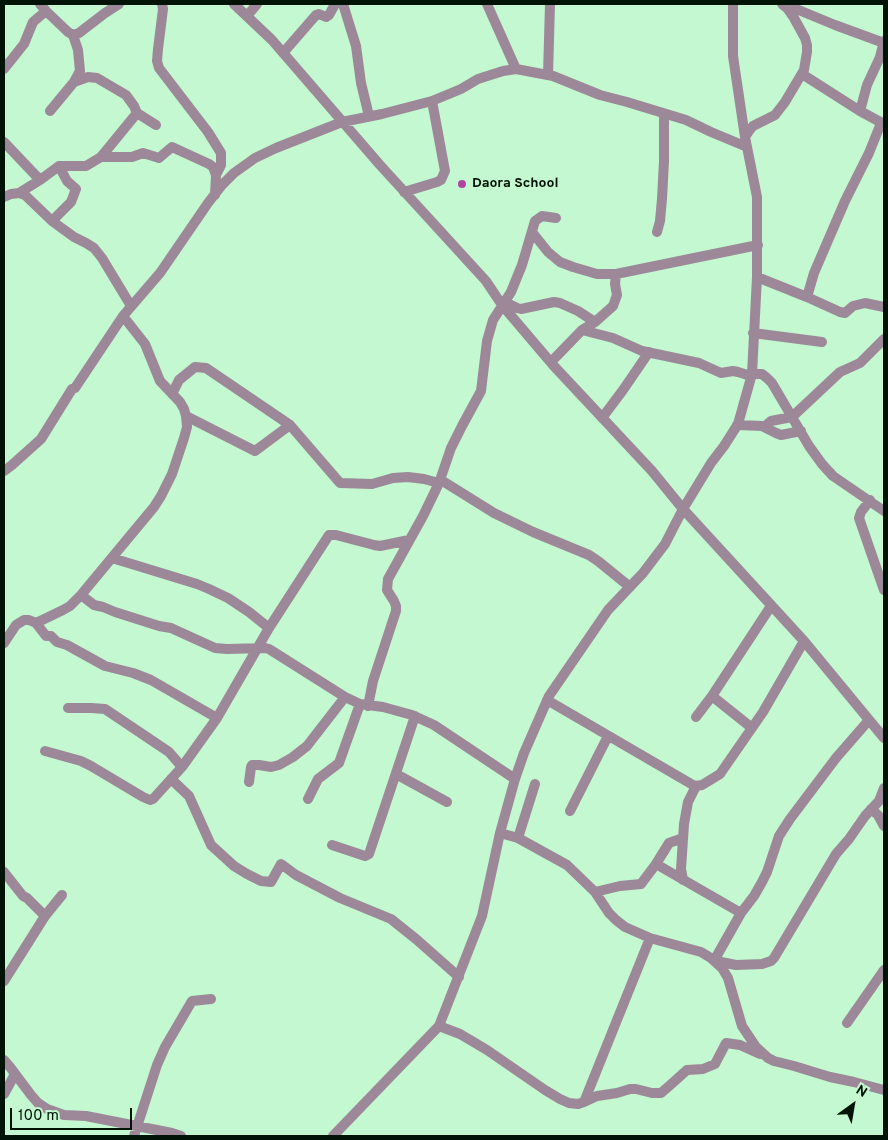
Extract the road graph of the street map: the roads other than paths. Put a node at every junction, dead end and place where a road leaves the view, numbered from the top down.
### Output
1 (119, 4) edge
2 (162, 4) edge
3 (234, 4) edge
4 (257, 4) edge
5 (487, 4) edge
6 (550, 4) edge
7 (733, 4) edge
8 (783, 4) edge
9 (43, 7) edge
10 (338, 7) edge
11 (247, 16) junction
12 (73, 35) junction
13 (884, 42) edge
14 (283, 53) junction
15 (4, 69) edge
16 (516, 69) junction
17 (802, 74) junction
18 (548, 75) junction
19 (74, 82) junction
20 (432, 101) junction
21 (860, 110) junction
22 (50, 111) dead end
23 (137, 113) junction
24 (664, 114) junction
25 (369, 116) junction
26 (342, 122) junction
27 (883, 124) edge
28 (156, 125) dead end
29 (4, 142) edge
30 (746, 142) junction
31 (101, 156) junction
32 (59, 166) junction
33 (216, 175) junction
34 (40, 180) junction
35 (19, 192) junction
36 (404, 192) junction
37 (215, 195) junction
38 (4, 197) edge
39 (556, 218) dead end
40 (52, 221) junction
41 (532, 232) junction
42 (657, 232) dead end
43 (758, 245) junction
44 (616, 274) junction
45 (757, 277) junction
46 (807, 297) junction
47 (504, 304) junction
48 (131, 306) junction
49 (884, 307) edge
50 (123, 316) junction
51 (596, 322) junction
52 (582, 330) junction
53 (753, 332) junction
54 (884, 339) edge
55 (822, 342) dead end
56 (649, 352) junction
57 (550, 362) junction
58 (751, 375) junction
59 (172, 394) junction
60 (186, 416) junction
61 (792, 417) junction
62 (602, 418) junction
63 (290, 425) junction
64 (737, 425) junction
65 (764, 427) junction
66 (801, 432) junction
67 (4, 471) edge
68 (440, 482) junction
69 (870, 500) junction
70 (683, 509) junction
71 (884, 511) edge
72 (409, 540) junction
73 (112, 558) junction
74 (630, 587) junction
75 (884, 590) edge
76 (81, 595) junction
77 (771, 606) junction
78 (36, 624) junction
79 (269, 628) junction
80 (804, 641) junction
81 (4, 643) edge
82 (257, 649) junction
83 (712, 696) junction
84 (345, 697) junction
85 (547, 700) junction
86 (364, 705) junction
87 (68, 708) dead end
88 (416, 716) junction
89 (696, 717) dead end
90 (217, 718) junction
91 (869, 720) junction
92 (752, 728) junction
93 (608, 736) junction
94 (884, 738) edge
95 (45, 751) dead end
96 (182, 767) junction
97 (396, 774) junction
98 (171, 779) junction
99 (514, 779) junction
100 (249, 782) dead end
101 (535, 784) dead end
102 (696, 786) junction
103 (884, 788) edge
104 (308, 799) dead end
105 (447, 802) dead end
106 (871, 809) junction
107 (570, 810) dead end
108 (884, 826) edge
109 (500, 832) junction
110 (518, 838) junction
111 (684, 838) junction
112 (332, 845) dead end
113 (656, 864) junction
114 (4, 872) edge
115 (683, 880) junction
116 (595, 892) junction
117 (62, 895) dead end
118 (741, 913) junction
119 (45, 916) junction
120 (650, 938) junction
121 (713, 959) junction
122 (7, 968) edge
123 (884, 970) edge
124 (459, 977) junction
125 (4, 981) edge
126 (211, 999) dead end
127 (847, 1023) dead end
128 (439, 1026) junction
129 (763, 1054) junction
130 (4, 1060) edge
131 (15, 1074) junction
132 (884, 1090) edge
133 (4, 1094) edge
134 (584, 1102) junction
135 (136, 1131) edge
136 (181, 1136) edge
137 (333, 1136) edge

1 - 12 street
2 - 33 street
3 - 11 street
4 - 11 street
5 - 16 street
6 - 18 street
7 - 30 street
8 - 13 street
8 - 17 street
9 - 12 street
9 - 15 street
10 - 14 street
10 - 25 street
11 - 14 street
12 - 19 street
13 - 21 street
14 - 26 street
16 - 18 street
16 - 20 street
17 - 21 street
17 - 30 street
18 - 24 street
19 - 22 street
19 - 23 street
20 - 25 street
20 - 36 street
21 - 27 street
23 - 28 street
23 - 31 street
24 - 30 street
24 - 42 street
25 - 26 street
26 - 36 street
26 - 37 street
27 - 46 street
29 - 34 street
30 - 43 street
31 - 32 street
31 - 33 street
32 - 34 street
32 - 40 street
33 - 37 street
34 - 35 street
35 - 38 street
35 - 40 street
36 - 47 street
37 - 48 street
39 - 41 street
40 - 48 street
41 - 44 street
41 - 47 street
43 - 44 street
43 - 45 street
44 - 51 street
45 - 46 street
45 - 53 street
46 - 49 street
47 - 51 street
47 - 57 street
47 - 68 street
48 - 50 street
50 - 59 street
50 - 67 street
51 - 52 street
52 - 56 street
52 - 57 street
53 - 55 street
53 - 58 street
54 - 61 street
56 - 58 street
56 - 62 street
57 - 62 street
58 - 61 street
58 - 64 street
59 - 60 street
59 - 63 street
60 - 63 street
60 - 73 street
61 - 65 street
61 - 66 street
62 - 70 street
63 - 68 street
64 - 65 street
64 - 70 street
65 - 66 street
66 - 69 street
68 - 72 street
68 - 74 street
69 - 71 street
69 - 75 street
70 - 74 street
70 - 77 street
72 - 79 street
72 - 86 street
73 - 76 street
73 - 79 street
74 - 85 street
76 - 78 street
76 - 82 street
77 - 80 street
77 - 83 street
78 - 81 street
78 - 90 street
79 - 82 street
80 - 91 street
80 - 92 street
82 - 84 street
82 - 90 street
83 - 89 street
83 - 92 street
84 - 86 street
84 - 100 street
85 - 93 street
85 - 99 street
86 - 88 street
86 - 104 street
87 - 96 street
88 - 97 street
88 - 99 street
90 - 96 street
91 - 94 street
91 - 118 street
92 - 102 street
93 - 102 street
93 - 107 street
95 - 98 street
96 - 98 street
97 - 105 street
97 - 112 street
98 - 124 street
99 - 109 street
101 - 110 street
102 - 111 street
103 - 106 street
106 - 108 street
106 - 121 street
109 - 110 street
109 - 124 street
110 - 116 street
111 - 113 street
111 - 115 street
113 - 115 street
113 - 116 street
114 - 119 street
115 - 118 street
116 - 120 street
117 - 119 street
118 - 121 street
119 - 122 street
120 - 121 street
120 - 134 street
121 - 129 street
122 - 125 street
123 - 127 street
124 - 128 street
126 - 135 street
128 - 134 street
128 - 137 street
129 - 132 street
129 - 134 street
130 - 131 street
131 - 133 street
131 - 135 street
135 - 136 street

